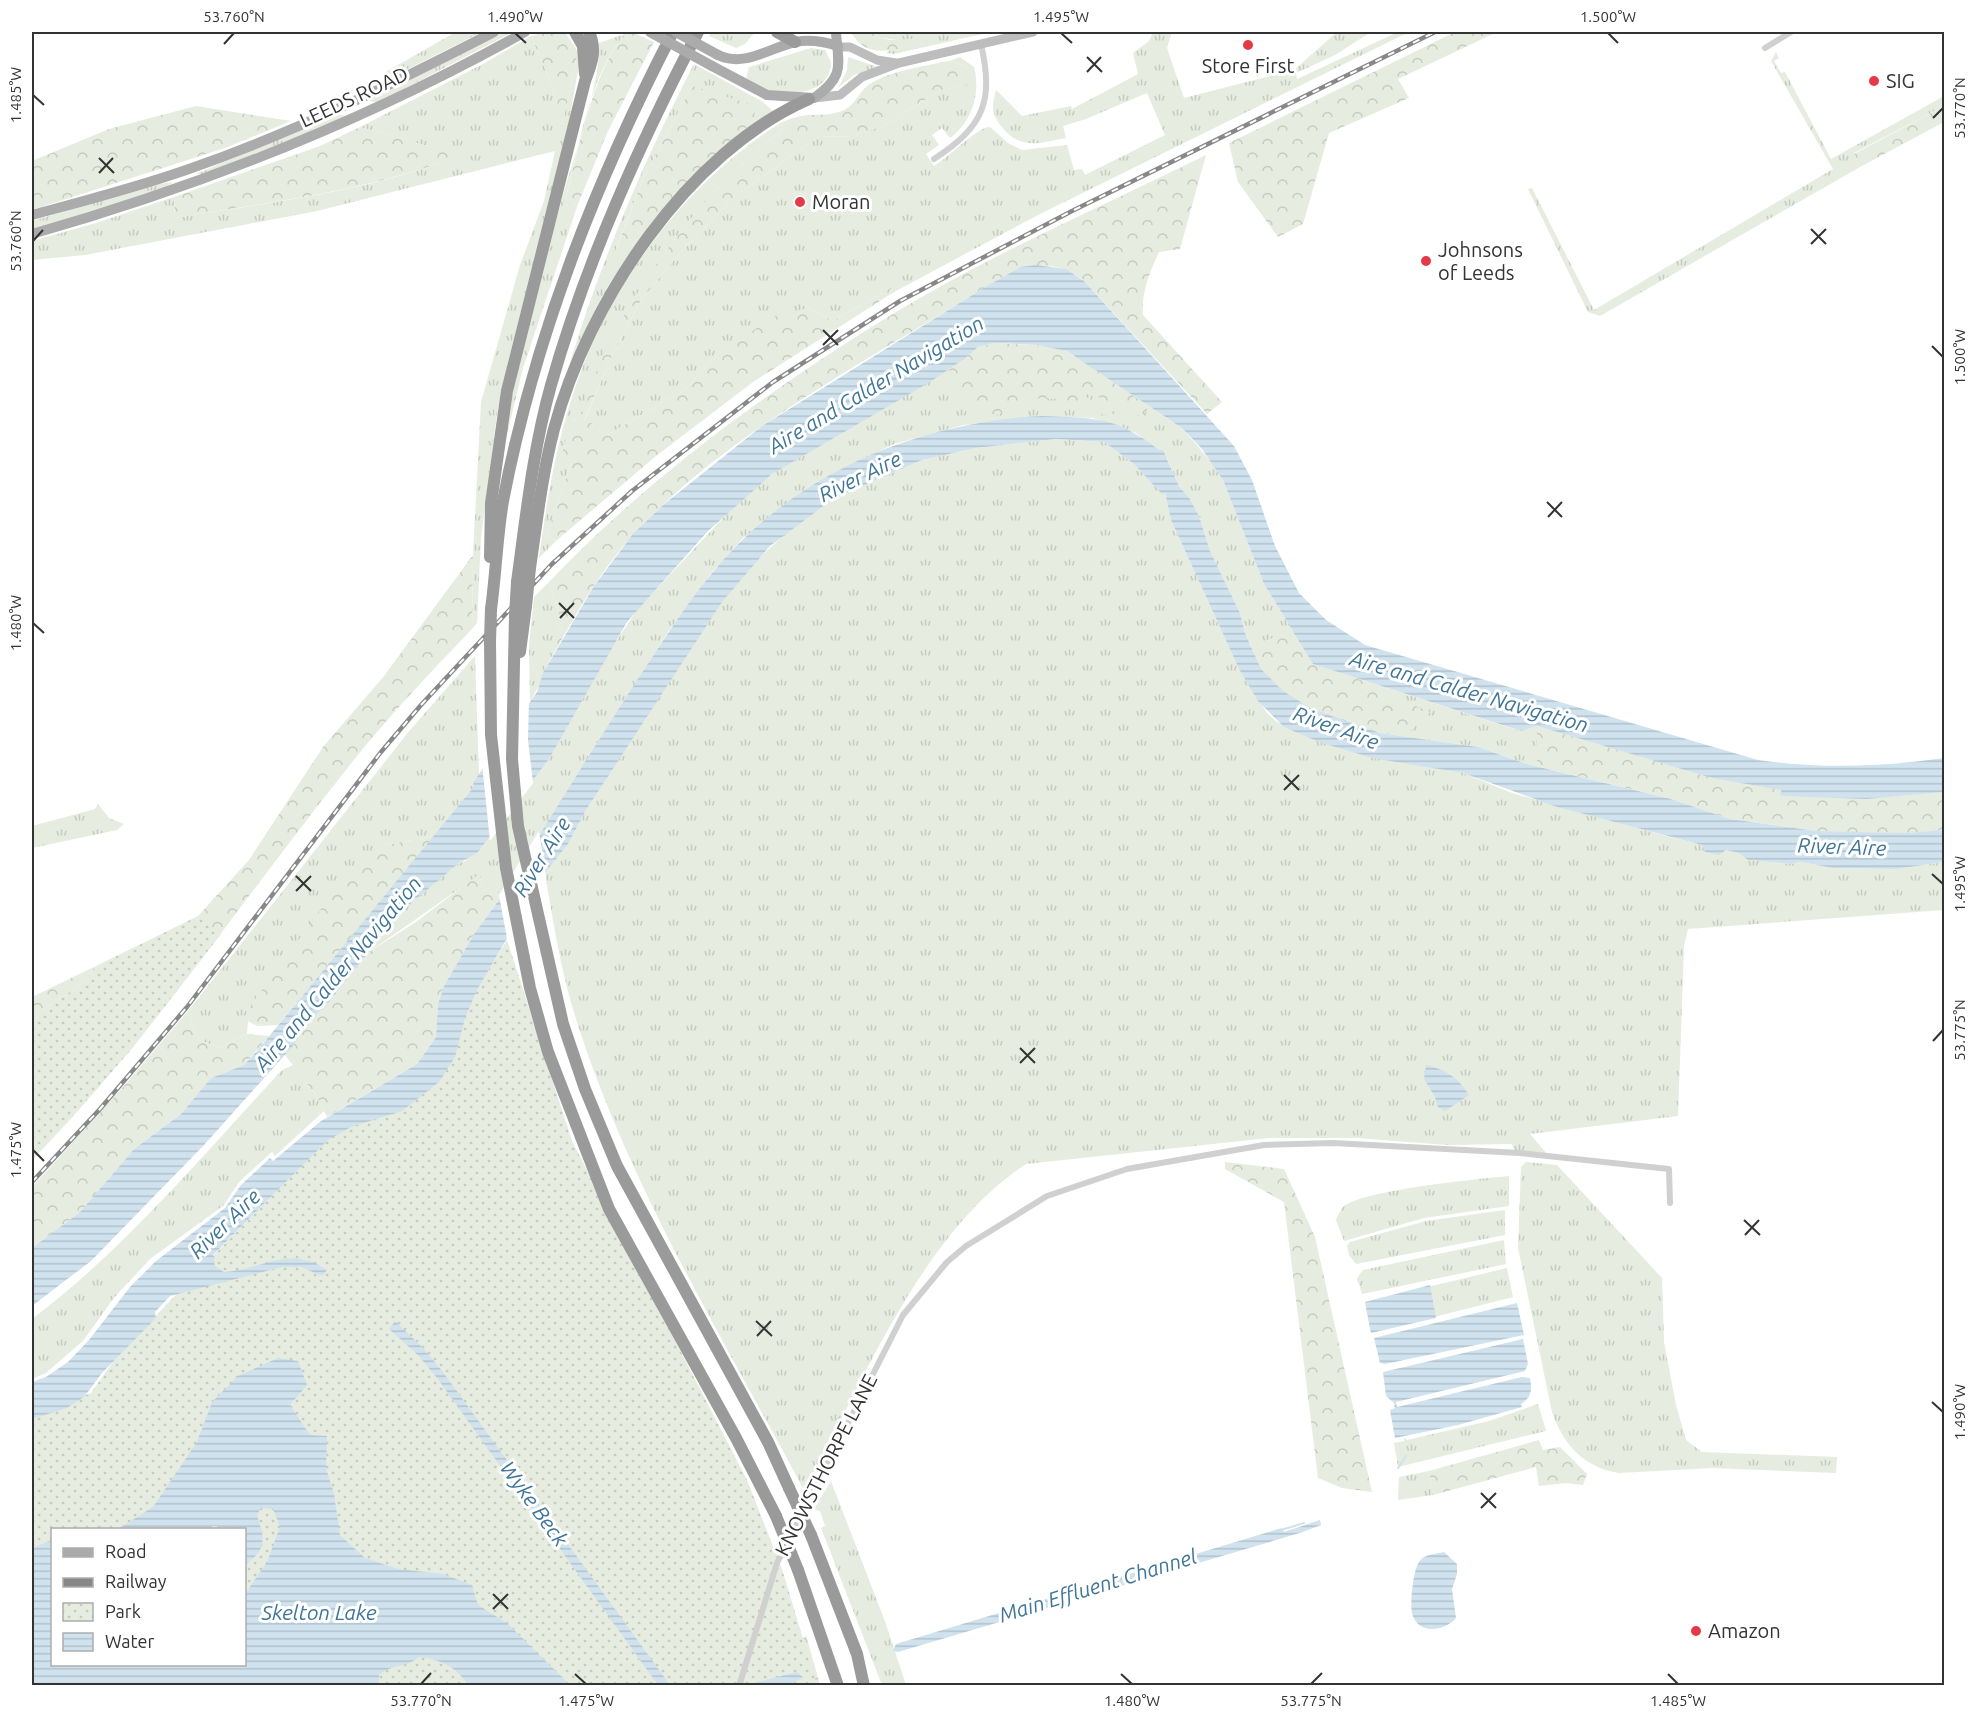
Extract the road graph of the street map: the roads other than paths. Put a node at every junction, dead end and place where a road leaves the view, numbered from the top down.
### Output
1 (494, 32) edge
2 (525, 32) edge
3 (575, 32) edge
4 (589, 32) edge
5 (650, 32) edge
6 (675, 32) edge
7 (698, 32) edge
8 (777, 32) edge
9 (806, 32) edge
10 (836, 32) edge
11 (1033, 32) edge
12 (1791, 32) edge
13 (795, 42) junction
14 (981, 44) junction
15 (838, 46) junction
16 (1765, 48) dead end
17 (899, 63) junction
18 (585, 81) junction
19 (812, 98) junction
20 (934, 159) dead end
21 (183, 171) junction
22 (194, 184) junction
23 (32, 215) edge
24 (32, 234) edge
25 (491, 606) junction
26 (513, 686) junction
27 (1670, 1203) dead end
28 (857, 1654) junction
29 (739, 1685) edge
30 (838, 1686) edge
31 (864, 1686) edge
32 (869, 1686) edge

1 - 21 main road, LEEDS ROAD
2 - 22 main road, LEEDS ROAD
3 - 18 highway
4 - 18 highway
5 - 19 main road, bridge
6 - 13 main road, bridge
6 - 25 highway
7 - 26 highway, bridge
8 - 13 highway
9 - 13 main road
10 - 15 main road
11 - 14 main road
12 - 16 street
13 - 15 main road
14 - 17 main road
14 - 20 street
15 - 17 main road
15 - 19 main road
17 - 19 main road
18 - 25 highway
19 - 26 highway, bridge
21 - 22 main road
21 - 23 main road, LEEDS ROAD
22 - 24 main road, LEEDS ROAD
25 - 30 highway, bridge
26 - 28 highway, bridge
27 - 29 street, KNOWSTHORPE LANE
28 - 31 highway
28 - 32 highway

